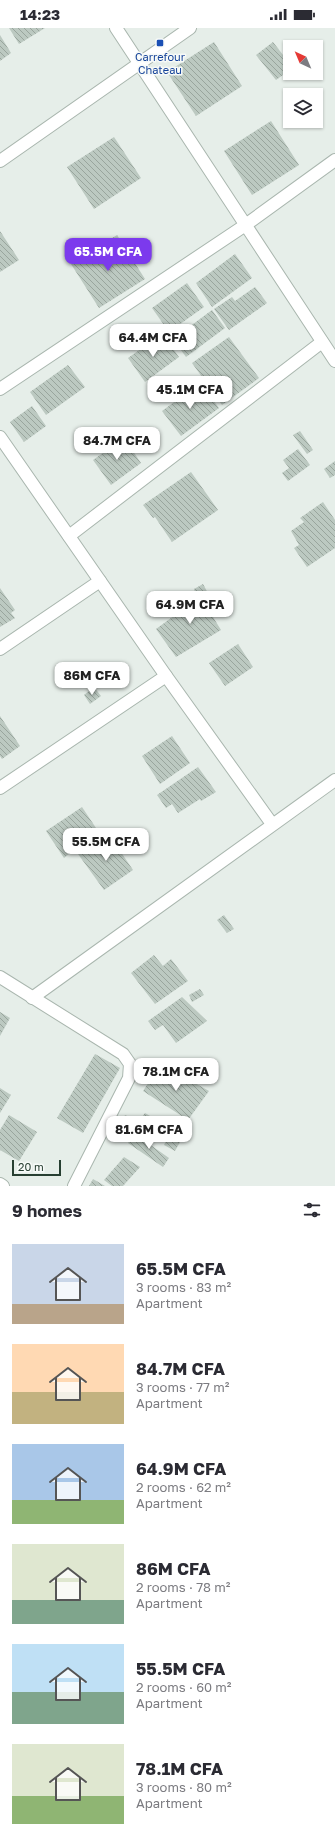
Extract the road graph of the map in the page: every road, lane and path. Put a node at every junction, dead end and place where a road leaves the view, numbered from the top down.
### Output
1 (116, 28) edge
2 (190, 28) edge
3 (139, 62) junction
4 (335, 160) edge
5 (0, 161) edge
6 (244, 226) junction
7 (322, 342) junction
8 (335, 361) edge
9 (0, 389) edge
10 (0, 436) edge
11 (69, 536) junction
12 (100, 581) junction
13 (0, 649) edge
14 (166, 676) junction
15 (335, 780) edge
16 (0, 788) edge
17 (272, 824) junction
18 (0, 977) edge
19 (32, 998) junction
20 (0, 1184) edge
21 (3, 1186) edge
22 (74, 1186) edge

1 - 3 street
2 - 3 street
3 - 5 street
3 - 6 street
4 - 6 street
6 - 7 street
6 - 9 street
7 - 8 street
7 - 11 street
10 - 11 street
11 - 12 street
12 - 13 street
12 - 14 street
14 - 16 street
14 - 17 street
15 - 17 street
17 - 19 street
18 - 19 street
19 - 22 street
20 - 21 street

